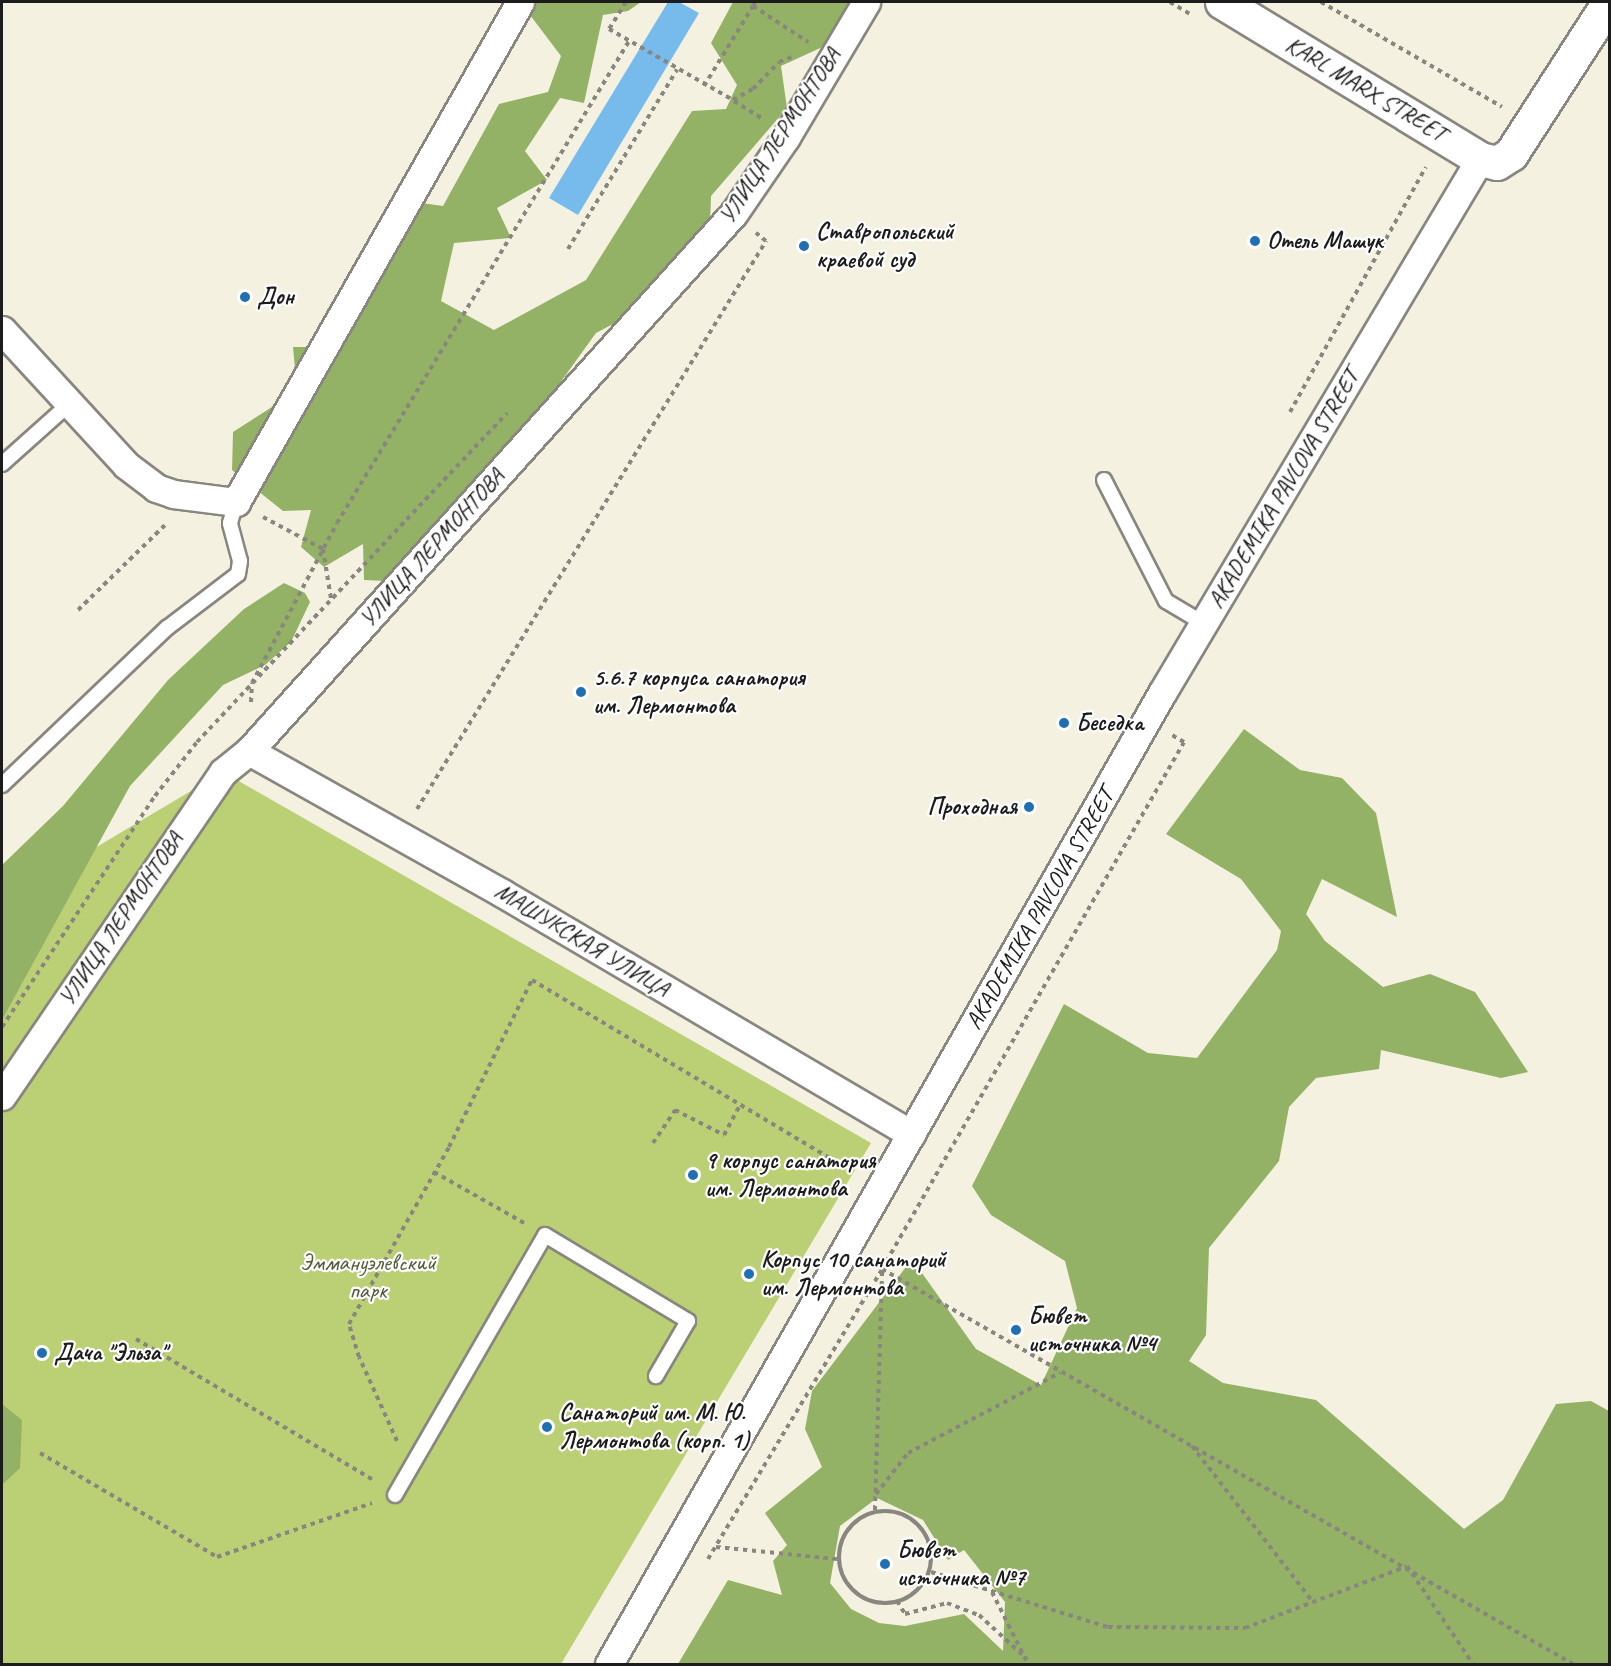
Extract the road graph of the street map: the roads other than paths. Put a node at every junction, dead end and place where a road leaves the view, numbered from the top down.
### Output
1 (520, 2) edge
2 (866, 2) edge
3 (1609, 2) edge
4 (1211, 10) edge
5 (1496, 157) junction
6 (2, 330) edge
7 (69, 404) junction
8 (2, 464) edge
9 (1104, 480) dead end
10 (236, 502) junction
11 (1203, 623) junction
12 (249, 751) junction
13 (2, 785) edge
14 (2, 1096) edge
15 (911, 1134) junction
16 (656, 1376) dead end
17 (396, 1495) road end
18 (609, 1665) edge

1 - 10 street
2 - 12 street, УЛИЦА ЛЕРМОНТОВА
3 - 5 street, AKADEMIKA PAVLOVA STREET
4 - 5 street, KARL MARX STREET
5 - 11 street, AKADEMIKA PAVLOVA STREET
6 - 7 street
7 - 8 lane
7 - 10 street
9 - 11 lane
10 - 13 lane
11 - 15 street, AKADEMIKA PAVLOVA STREET
12 - 14 street, УЛИЦА ЛЕРМОНТОВА
12 - 15 street, МАШУКСКАЯ УЛИЦА
15 - 18 street, AKADEMIKA PAVLOVA STREET
16 - 17 lane

